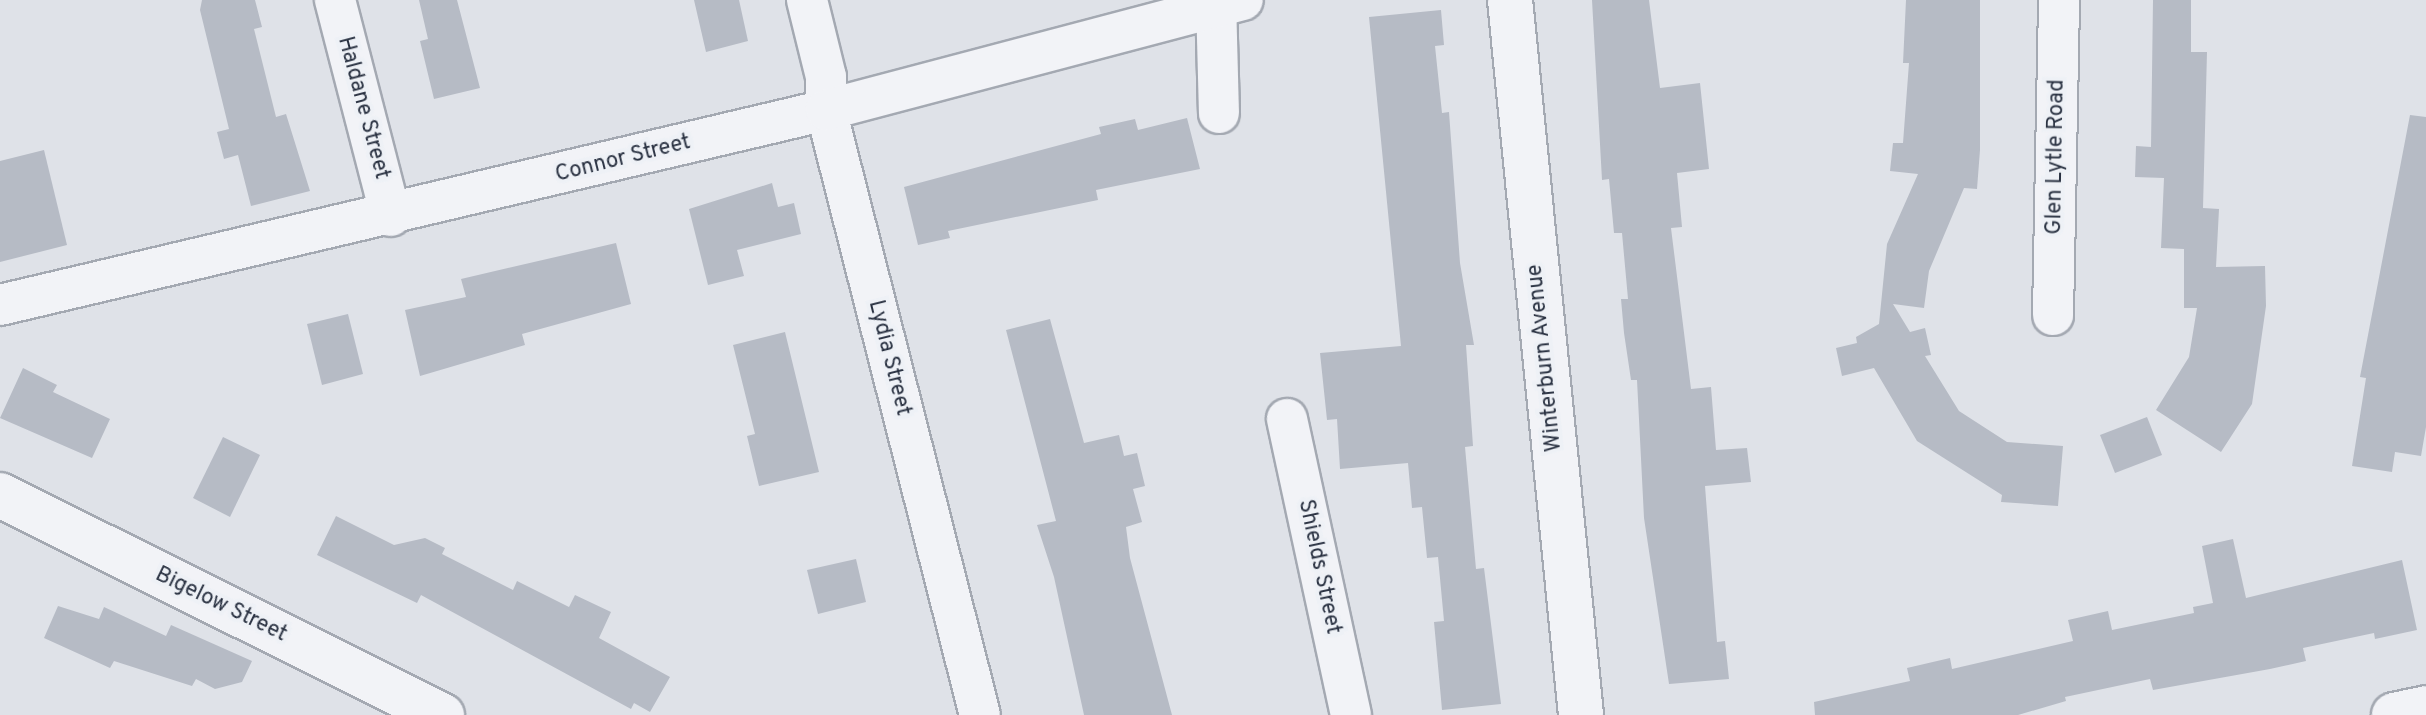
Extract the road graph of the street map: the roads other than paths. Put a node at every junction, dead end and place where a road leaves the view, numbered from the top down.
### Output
1 (335, 0) edge
2 (807, 0) edge
3 (1510, 0) edge
4 (2059, 0) edge
5 (1225, 2) edge
6 (826, 110) junction
7 (1219, 113) dead end
8 (391, 216) junction
9 (0, 305) edge
10 (2053, 315) dead end
11 (1287, 419) dead end
12 (0, 495) edge
13 (2426, 708) edge
14 (442, 715) edge
15 (980, 715) edge
16 (1351, 715) edge
17 (1581, 715) edge
18 (2394, 715) edge

1 - 8 street, Haldane Street
2 - 6 street, Lydia Street
3 - 17 street, Winterburn Avenue
4 - 10 street, Glen Lytle Road
5 - 6 street, Connor Street
5 - 7 street
6 - 8 street, Connor Street
6 - 15 street, Lydia Street
8 - 9 street, Connor Street
11 - 16 street, Shields Street
12 - 14 street, Bigelow Street
13 - 18 street

